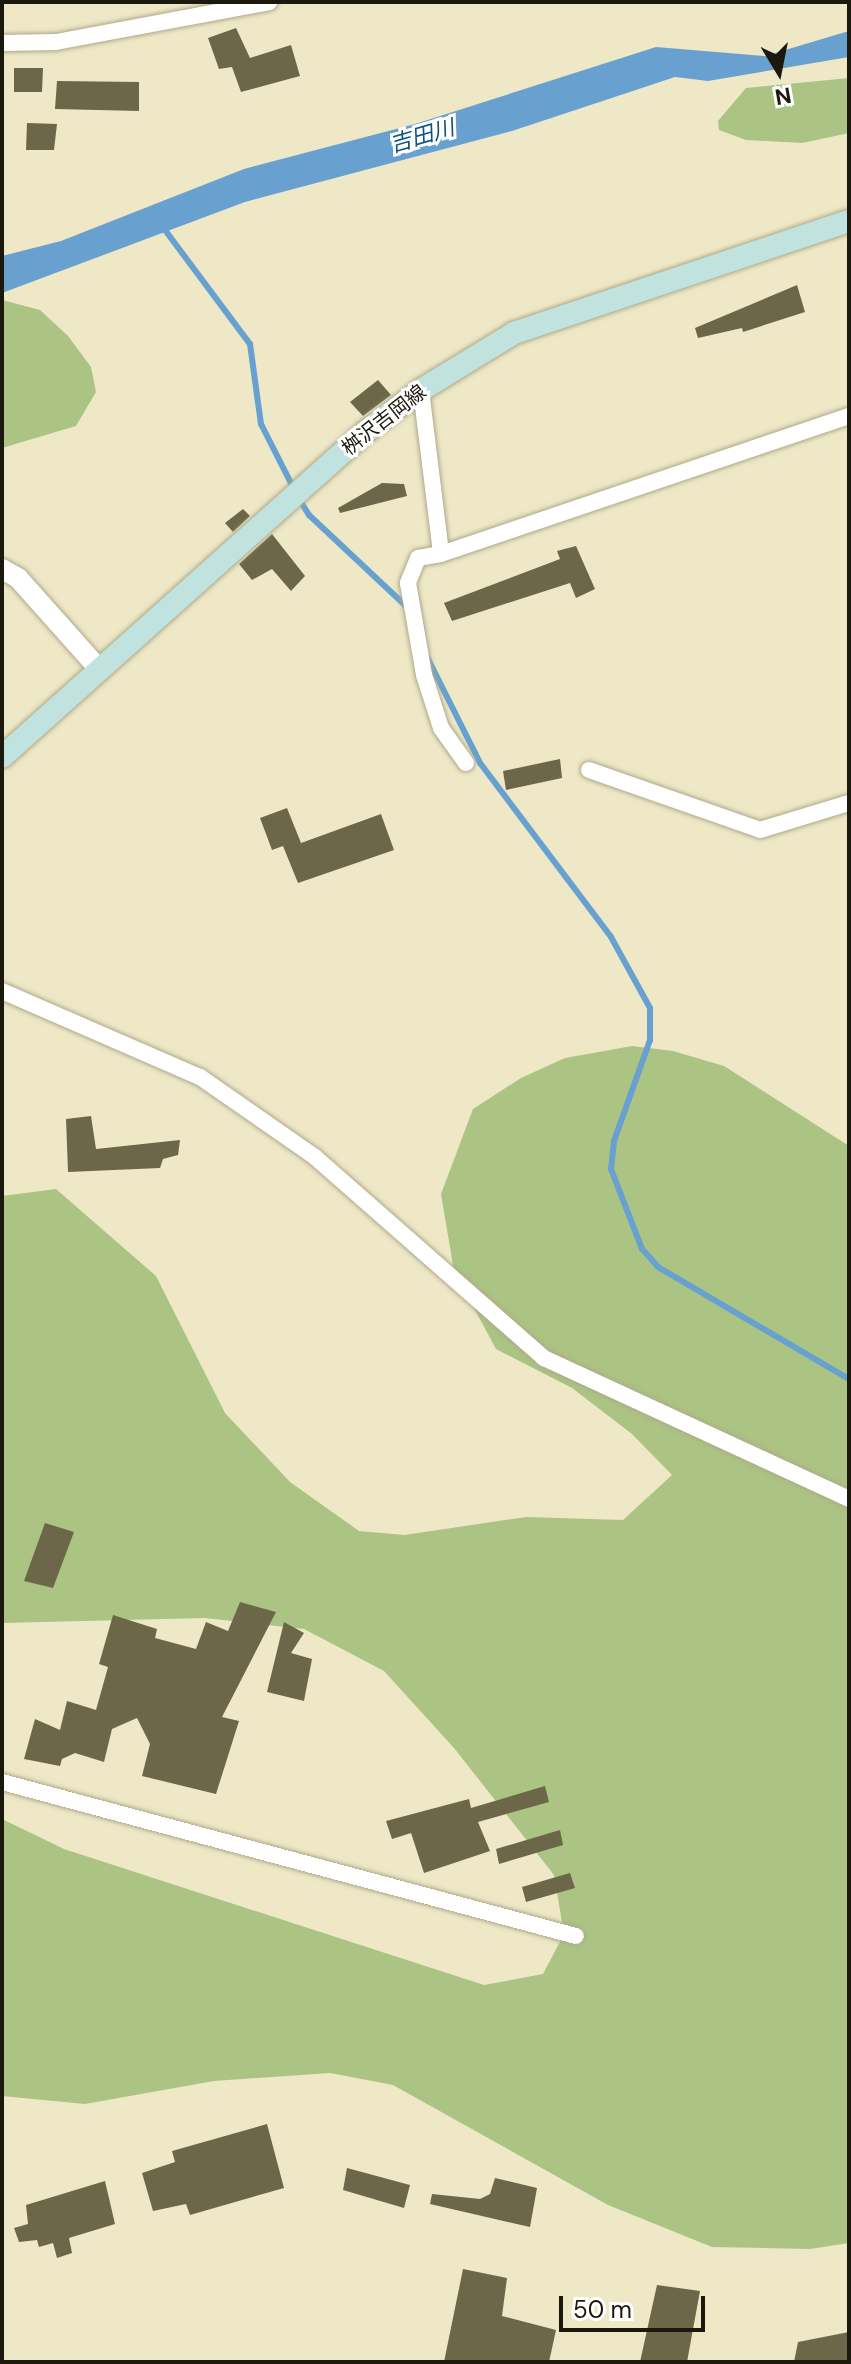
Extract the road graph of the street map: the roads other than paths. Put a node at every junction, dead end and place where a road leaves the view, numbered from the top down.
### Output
1 (269, 2) edge
2 (2, 43) edge
3 (849, 221) edge
4 (421, 390) junction
5 (849, 416) edge
6 (441, 554) junction
7 (2, 569) edge
8 (100, 670) junction
9 (2, 757) edge
10 (466, 763) dead end
11 (589, 770) dead end
12 (849, 803) edge
13 (2, 991) edge
14 (849, 1499) edge
15 (2, 1782) edge
16 (576, 1936) dead end

1 - 2 street
3 - 4 main road, 桝沢吉岡線
4 - 6 street
4 - 8 main road, 桝沢吉岡線
5 - 6 street
6 - 10 street
7 - 8 street
8 - 9 main road, 桝沢吉岡線
11 - 12 street
13 - 14 street
15 - 16 street

